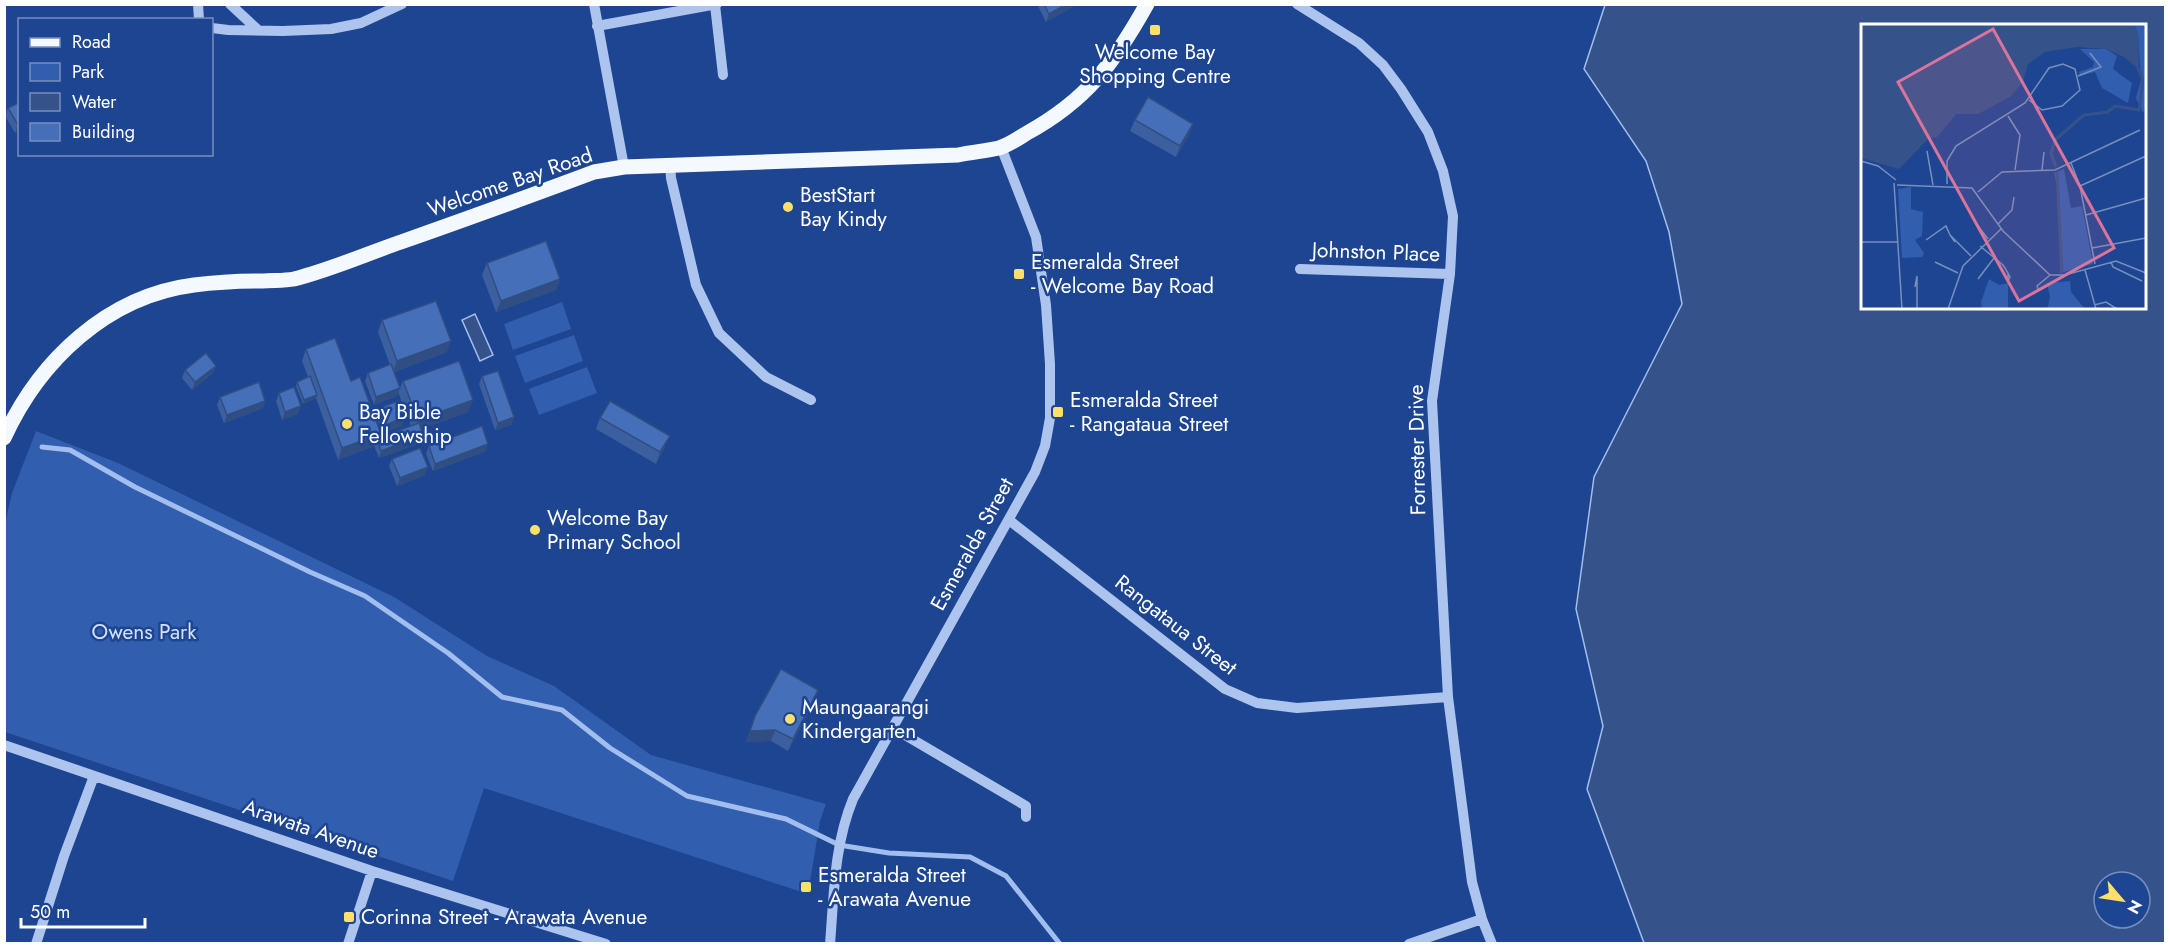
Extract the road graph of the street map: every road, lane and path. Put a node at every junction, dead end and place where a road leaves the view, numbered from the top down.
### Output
1 (230, 4) edge
2 (402, 4) edge
3 (594, 4) edge
4 (1147, 4) edge
5 (1298, 4) edge
6 (716, 5) edge
7 (597, 26) junction
8 (213, 28) edge
9 (256, 29) junction
10 (723, 75) dead end
11 (1001, 147) junction
12 (670, 165) junction
13 (624, 167) junction
14 (1300, 269) dead end
15 (1449, 274) junction
16 (811, 400) dead end
17 (4, 438) edge
18 (1009, 519) junction
19 (1448, 698) junction
20 (893, 728) junction
21 (4, 745) edge
22 (94, 776) junction
23 (1026, 817) dead end
24 (372, 871) junction
25 (1482, 919) junction
26 (36, 944) edge
27 (348, 944) edge
28 (606, 944) edge
29 (830, 944) edge
30 (1409, 944) edge
31 (1492, 944) edge

1 - 9 street
2 - 9 street
3 - 7 street
4 - 11 main road, Welcome Bay Road
5 - 15 street, Forrester Drive
6 - 7 street
6 - 10 street
7 - 13 street
8 - 9 street
11 - 12 main road, Welcome Bay Road
11 - 18 street, Esmeralda Street
12 - 13 main road, Welcome Bay Road
12 - 16 street
13 - 17 main road, Welcome Bay Road
14 - 15 street, Johnston Place
15 - 19 street, Forrester Drive
18 - 19 street, Rangataua Street
18 - 20 street, Esmeralda Street
19 - 25 street, Forrester Drive
20 - 23 street
20 - 29 street, Esmeralda Street
21 - 22 street, Arawata Avenue
22 - 24 street, Arawata Avenue
22 - 26 street
24 - 27 street
24 - 28 street, Arawata Avenue
25 - 30 street
25 - 31 street, Forrester Drive

